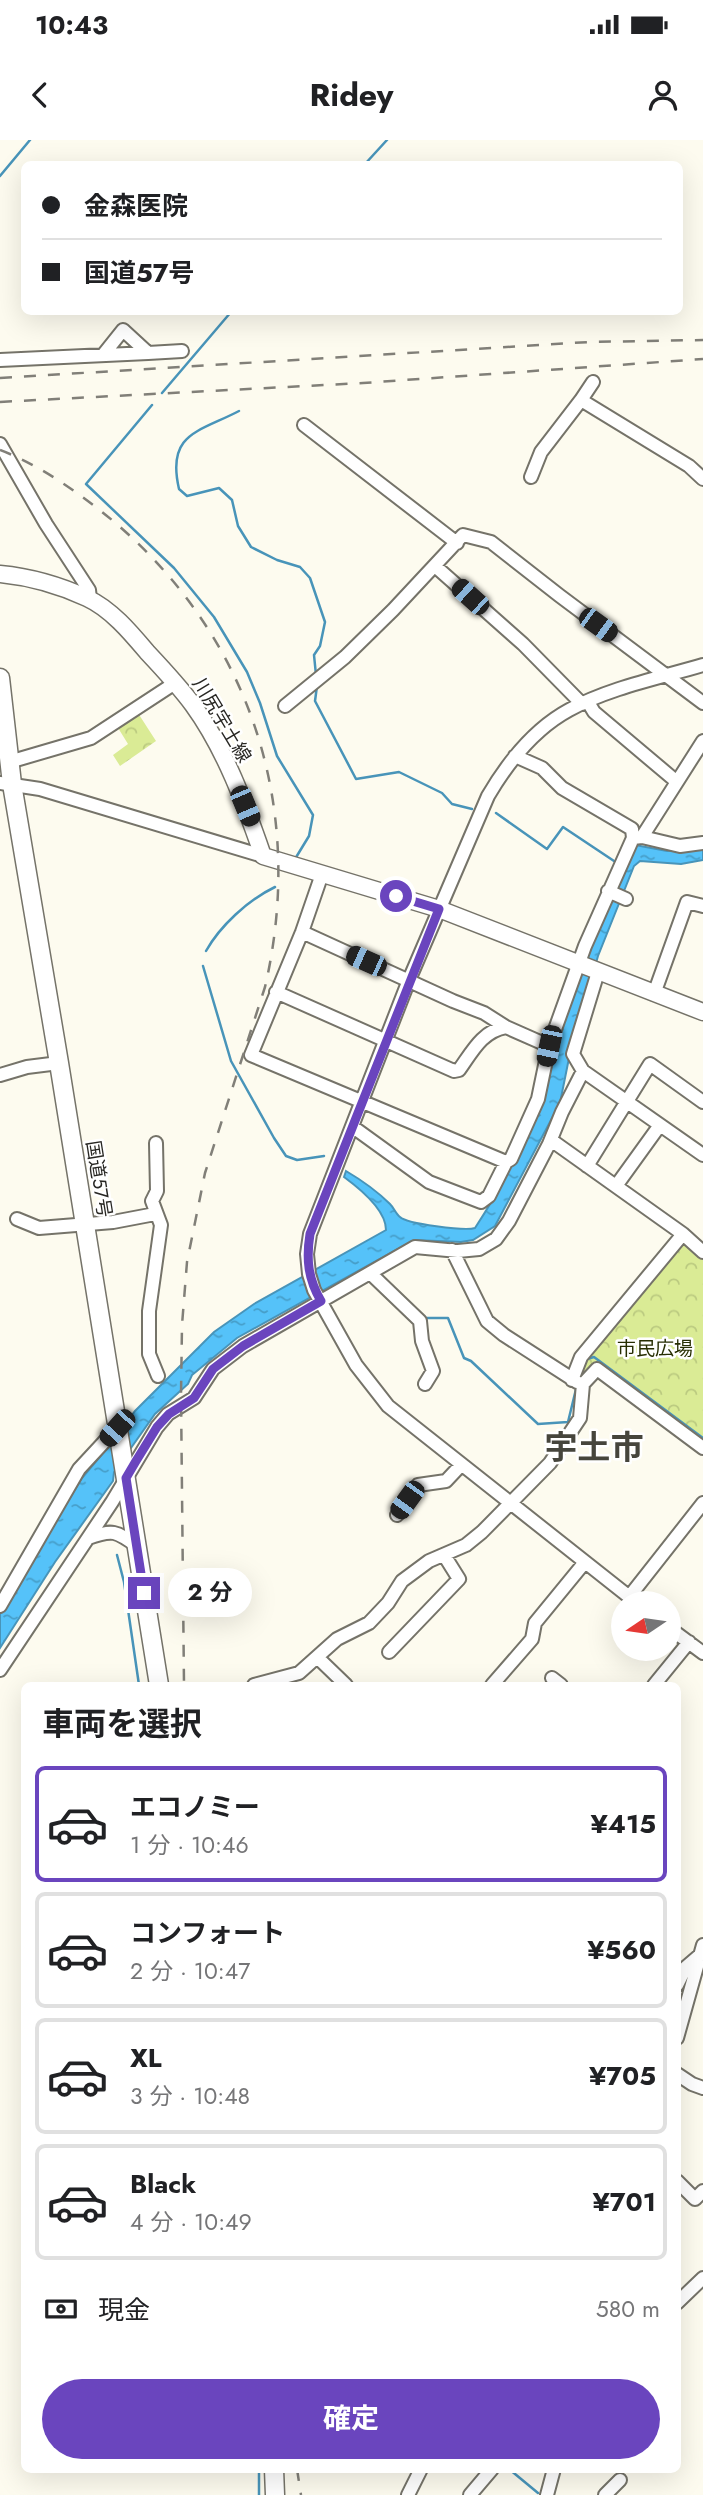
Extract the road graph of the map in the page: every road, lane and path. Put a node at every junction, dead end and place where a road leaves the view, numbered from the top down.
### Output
1 (182, 351) dead end
2 (148, 353) junction
3 (103, 355) junction
4 (0, 360) edge
5 (593, 382) dead end
6 (581, 400) junction
7 (304, 425) dead end
8 (0, 444) edge
9 (531, 477) dead end
10 (703, 479) edge
11 (457, 542) junction
12 (435, 566) junction
13 (0, 574) edge
14 (90, 599) junction
15 (703, 665) edge
16 (667, 676) junction
17 (0, 678) edge
18 (175, 683) junction
19 (585, 703) junction
20 (703, 703) edge
21 (285, 706) dead end
22 (2, 715) edge
23 (703, 741) edge
24 (515, 756) junction
25 (9, 762) junction
26 (677, 782) junction
27 (6, 783) edge
28 (638, 838) junction
29 (703, 843) edge
30 (263, 856) junction
31 (323, 874) junction
32 (608, 891) junction
33 (626, 899) dead end
34 (703, 906) edge
35 (439, 909) junction
36 (302, 932) junction
37 (588, 968) junction
38 (409, 980) junction
39 (276, 992) junction
40 (654, 993) junction
41 (703, 1012) edge
42 (506, 1027) junction
43 (386, 1039) junction
44 (549, 1046) junction
45 (59, 1063) junction
46 (583, 1071) junction
47 (0, 1075) edge
48 (363, 1101) junction
49 (703, 1101) edge
50 (627, 1102) junction
51 (660, 1125) junction
52 (353, 1127) junction
53 (551, 1140) junction
54 (156, 1143) dead end
55 (703, 1155) edge
56 (506, 1162) junction
57 (587, 1166) junction
58 (616, 1186) junction
59 (155, 1214) junction
60 (17, 1219) dead end
61 (85, 1225) junction
62 (683, 1234) junction
63 (700, 1244) edge
64 (452, 1250) junction
65 (370, 1273) junction
66 (318, 1296) junction
67 (158, 1376) dead end
68 (578, 1382) junction
69 (425, 1384) dead end
70 (117, 1428) junction
71 (703, 1448) edge
72 (461, 1465) junction
73 (125, 1472) junction
74 (703, 1503) edge
75 (511, 1504) junction
76 (397, 1515) dead end
77 (88, 1538) junction
78 (137, 1546) junction
79 (444, 1555) junction
80 (585, 1562) junction
81 (622, 1591) edge
82 (639, 1591) edge
83 (0, 1606) edge
84 (681, 1636) edge
85 (689, 1642) junction
86 (389, 1652) dead end
87 (703, 1653) edge
88 (317, 1657) junction
89 (0, 1670) edge
90 (159, 1682) edge
91 (265, 1682) edge
92 (343, 1682) edge
93 (495, 1682) edge
94 (656, 1682) edge
95 (702, 1950) edge
96 (681, 1977) edge
97 (681, 2024) edge
98 (681, 2077) edge
99 (703, 2088) edge
100 (681, 2185) edge
101 (703, 2191) edge
102 (703, 2278) edge
103 (681, 2299) edge
104 (274, 2473) edge
105 (419, 2473) edge
106 (489, 2473) edge
107 (553, 2473) edge
108 (620, 2480) dead end
109 (549, 2493) edge
110 (275, 2495) edge
111 (408, 2495) edge
112 (470, 2495) edge
113 (604, 2495) edge

1 - 2 street
2 - 3 street
2 - 3 street
3 - 4 street
5 - 6 street
6 - 9 street
6 - 10 street
7 - 11 street
8 - 14 street
11 - 12 street
11 - 16 street
12 - 19 street
12 - 21 street
13 - 14 main road, 川尻宇土線
14 - 18 main road, 川尻宇土線
15 - 16 street
16 - 19 street
16 - 20 street
17 - 22 highway, 国道57号
18 - 25 street
18 - 30 main road, 川尻宇土線
19 - 24 street
19 - 26 street
22 - 25 highway, 国道57号
23 - 26 street
24 - 28 street
24 - 35 street
25 - 27 highway, 国道57号
26 - 28 street
27 - 30 street
27 - 45 highway, 国道57号
28 - 29 street
28 - 32 street
30 - 31 main road
31 - 35 main road
31 - 36 street
32 - 33 street
32 - 37 street
34 - 40 street
35 - 37 main road
35 - 38 street
36 - 38 street
36 - 39 street
37 - 40 main road
37 - 44 street
37 - 46 street
38 - 42 street
38 - 43 street
39 - 43 street
39 - 48 street
40 - 41 main road
42 - 43 street
42 - 44 street
43 - 48 street
44 - 56 street
45 - 47 street
45 - 61 highway, 国道57号
46 - 50 street
46 - 53 street
48 - 52 street
48 - 56 street
49 - 50 street
50 - 51 street
50 - 57 street
51 - 55 street
51 - 58 street
52 - 56 street
52 - 66 street
53 - 57 street
53 - 64 street
54 - 59 street
57 - 58 street
58 - 62 street
59 - 61 street
59 - 67 street
60 - 61 street
61 - 70 highway, 国道57号
62 - 63 street
62 - 68 street
64 - 65 street
64 - 68 street
65 - 66 street
65 - 69 street
66 - 72 street
66 - 73 street
68 - 71 street
68 - 75 street
70 - 73 highway, 国道57号
70 - 83 street
72 - 75 street
72 - 76 street
73 - 77 street
73 - 78 highway, 国道57号
74 - 82 street
75 - 79 street
75 - 80 street
77 - 78 street
77 - 89 street
78 - 90 highway, 国道57号
79 - 86 street
79 - 88 street
80 - 81 street
80 - 93 street
84 - 85 street
85 - 87 street
85 - 94 street
88 - 91 street
88 - 92 street
95 - 96 street
95 - 97 street
98 - 99 street
100 - 101 street
102 - 103 street
104 - 110 highway
105 - 111 street
106 - 112 street
107 - 109 street
108 - 113 street

